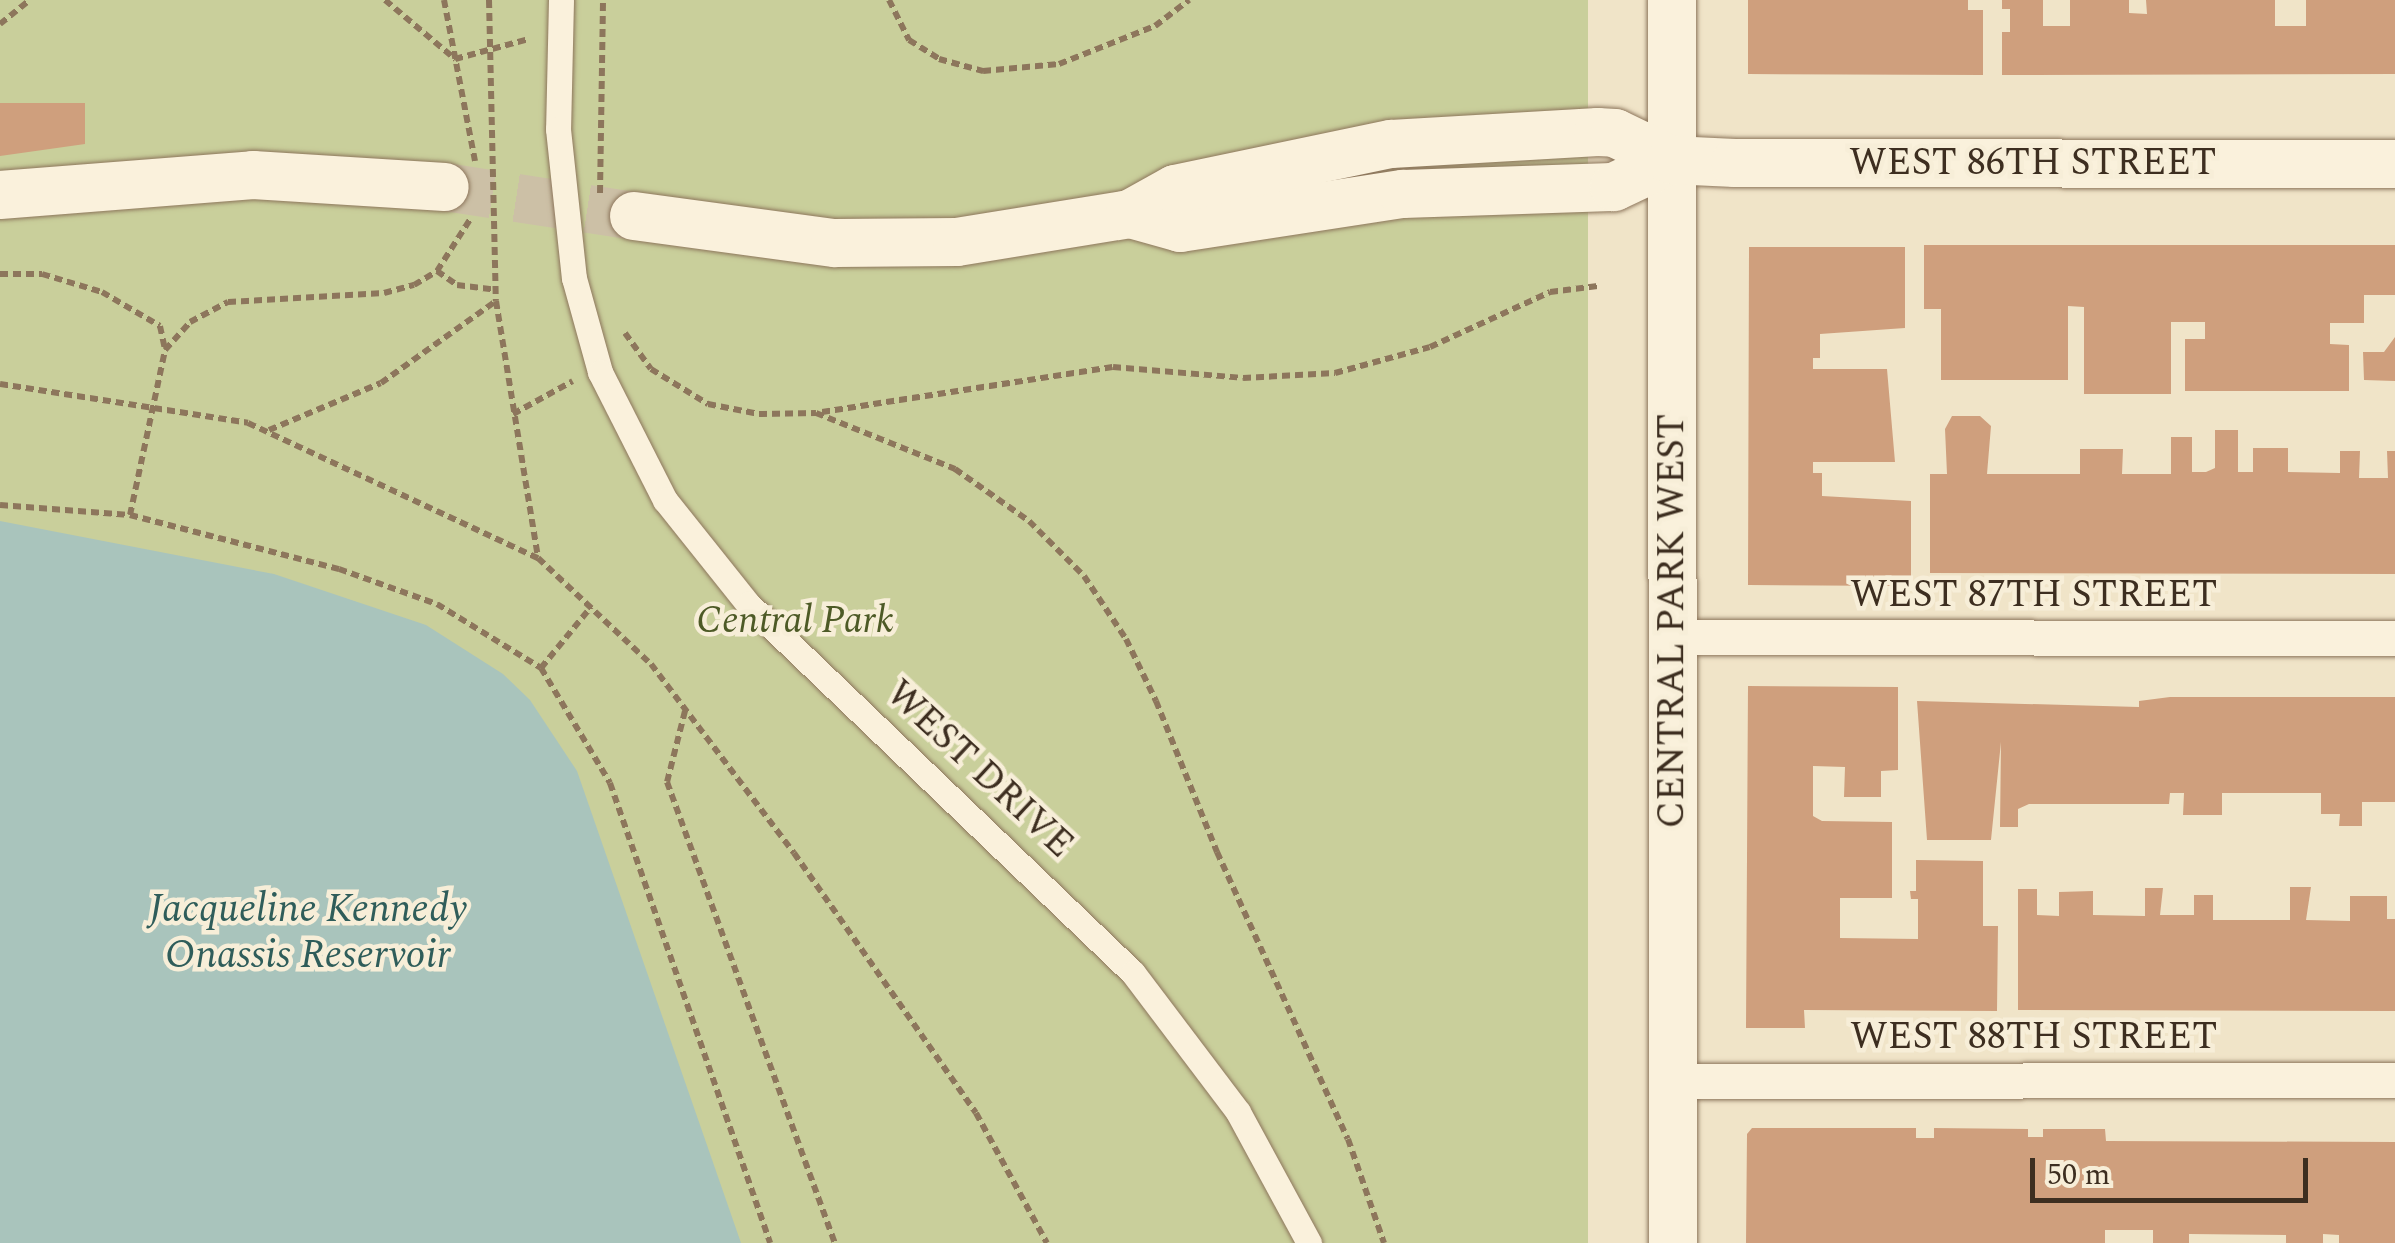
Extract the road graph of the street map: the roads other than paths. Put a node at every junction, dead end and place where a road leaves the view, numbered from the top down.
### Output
1 (561, 0) edge
2 (1672, 0) edge
3 (1671, 160) junction
4 (2395, 164) edge
5 (465, 188) tunnel mouth
6 (0, 195) edge
7 (618, 212) tunnel mouth
8 (1673, 637) junction
9 (2395, 638) edge
10 (2395, 1080) edge
11 (1672, 1081) junction
12 (1309, 1243) edge
13 (1673, 1243) edge

1 - 12 street, WEST DRIVE
2 - 3 main road, CENTRAL PARK WEST
3 - 4 main road, WEST 86TH STREET
3 - 7 main road
3 - 8 main road, CENTRAL PARK WEST
5 - 6 main road
8 - 9 street, WEST 87TH STREET
8 - 11 main road, CENTRAL PARK WEST
10 - 11 street, WEST 88TH STREET
11 - 13 main road, CENTRAL PARK WEST

